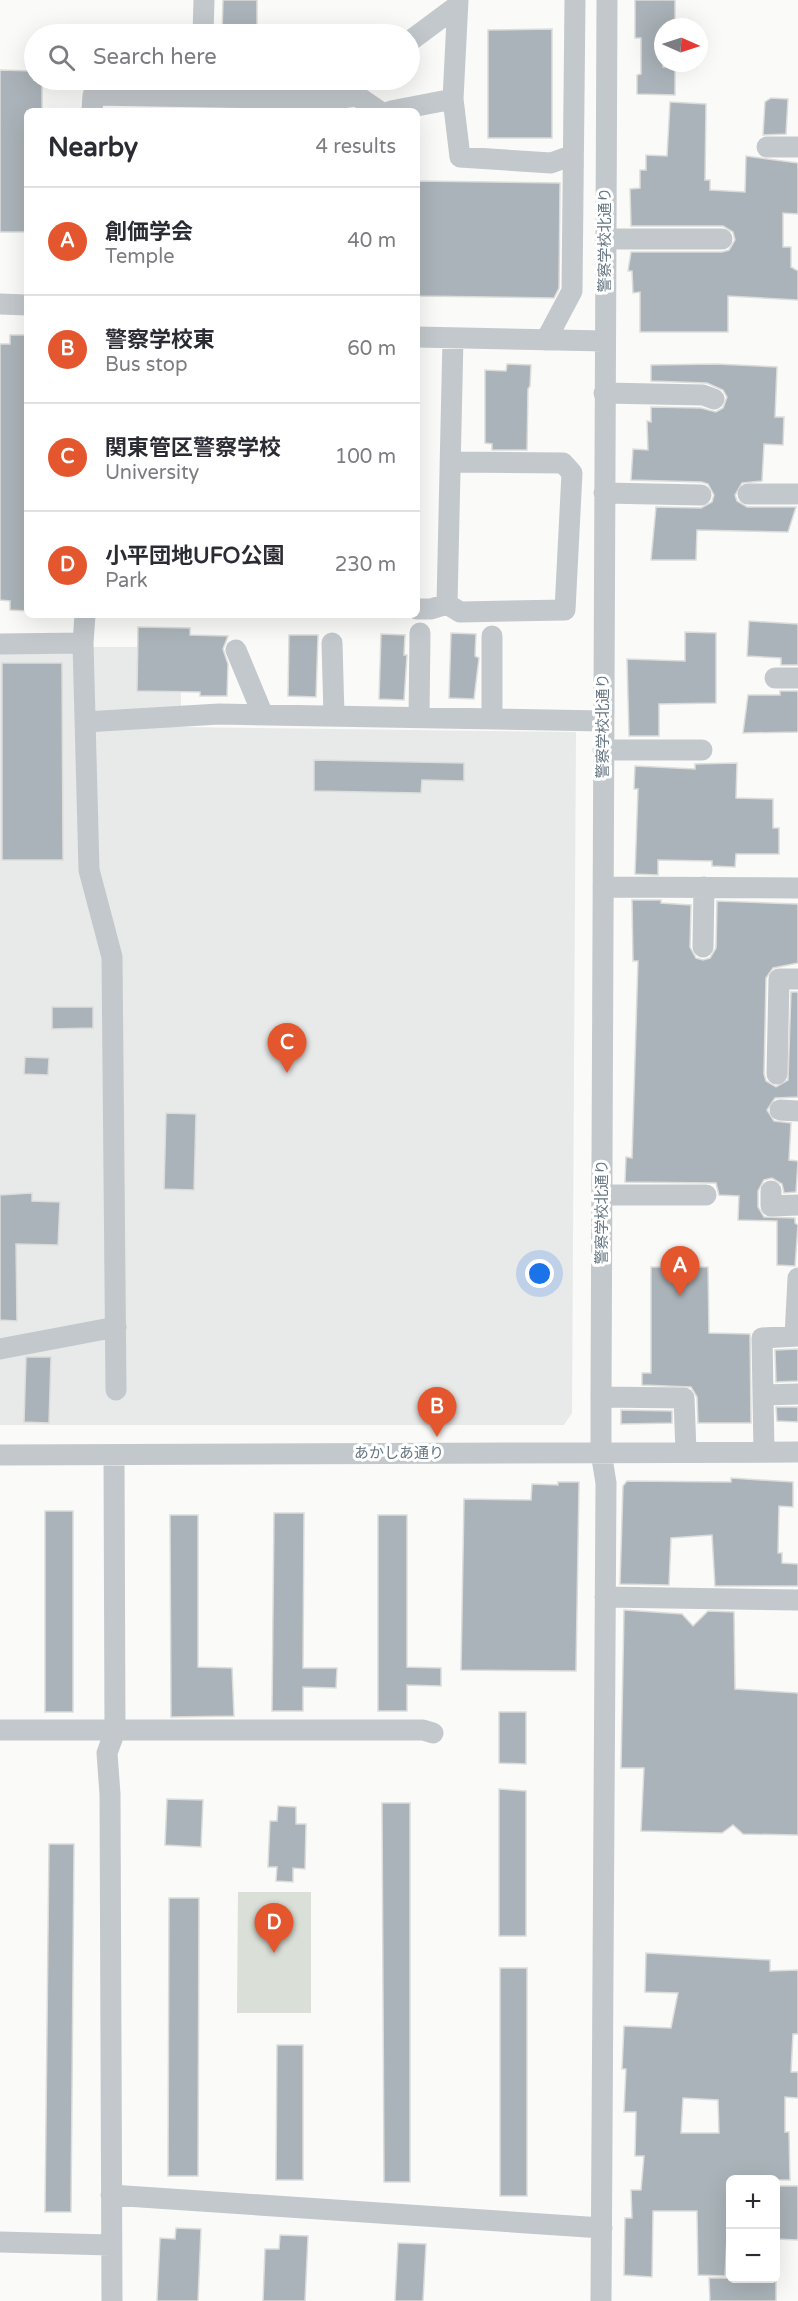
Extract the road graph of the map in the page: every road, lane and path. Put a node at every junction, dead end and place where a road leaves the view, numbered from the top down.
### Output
1 (204, 0) edge
2 (575, 0) edge
3 (607, 0) edge
4 (457, 3) edge
5 (203, 24) edge
6 (420, 33) edge
7 (185, 90) edge
8 (216, 90) edge
9 (345, 90) edge
10 (333, 99) junction
11 (453, 99) junction
12 (92, 108) edge
13 (375, 108) edge
14 (406, 108) edge
15 (767, 147) dead end
16 (798, 147) edge
17 (573, 155) junction
18 (605, 239) junction
19 (723, 239) dead end
20 (0, 304) edge
21 (24, 305) edge
22 (420, 337) edge
23 (453, 338) junction
24 (546, 340) junction
25 (604, 341) junction
26 (604, 393) junction
27 (714, 399) dead end
28 (450, 462) junction
29 (604, 493) junction
30 (748, 494) dead end
31 (798, 494) edge
32 (701, 495) dead end
33 (447, 604) junction
34 (420, 609) edge
35 (85, 618) edge
36 (420, 633) dead end
37 (492, 636) dead end
38 (332, 643) dead end
39 (0, 644) edge
40 (83, 644) junction
41 (236, 650) dead end
42 (775, 678) dead end
43 (798, 678) edge
44 (263, 715) junction
45 (334, 716) junction
46 (419, 717) junction
47 (492, 719) junction
48 (603, 721) junction
49 (85, 722) junction
50 (603, 750) junction
51 (702, 750) dead end
52 (603, 887) junction
53 (704, 887) junction
54 (798, 888) edge
55 (703, 947) dead end
56 (798, 979) edge
57 (777, 1074) dead end
58 (771, 1191) dead end
59 (602, 1195) junction
60 (706, 1195) dead end
61 (798, 1205) edge
62 (792, 1278) edge
63 (116, 1328) junction
64 (796, 1336) edge
65 (0, 1349) edge
66 (116, 1390) dead end
67 (798, 1394) edge
68 (764, 1395) junction
69 (601, 1397) junction
70 (601, 1452) junction
71 (686, 1452) junction
72 (764, 1452) junction
73 (798, 1452) edge
74 (0, 1455) edge
75 (114, 1455) junction
76 (605, 1597) junction
77 (798, 1600) edge
78 (0, 1730) edge
79 (115, 1731) junction
80 (433, 1733) dead end
81 (111, 2194) junction
82 (602, 2228) junction
83 (0, 2242) edge
84 (110, 2245) junction
85 (112, 2301) edge
86 (601, 2301) edge

1 - 5 street
2 - 17 street
3 - 18 street, 警察学校北通り
4 - 6 street
4 - 11 street
7 - 12 street
8 - 10 street
9 - 10 street
10 - 13 street
11 - 14 street
11 - 17 street
15 - 16 street
17 - 24 street
18 - 19 street
18 - 25 street, 警察学校北通り
20 - 21 street
22 - 23 street
23 - 24 street
23 - 28 street
24 - 25 street
25 - 26 street, 警察学校北通り
26 - 27 street
26 - 29 street, 警察学校北通り
28 - 33 street
28 - 33 street
29 - 32 street
29 - 48 street, 警察学校北通り
30 - 31 street
33 - 34 street
35 - 40 street
36 - 46 street
37 - 47 street
38 - 45 street
39 - 40 street
40 - 49 street
41 - 44 street
42 - 43 street
44 - 45 street
44 - 49 street
45 - 46 street
46 - 47 street
47 - 48 street
48 - 50 street, 警察学校北通り
49 - 63 street
50 - 51 street
50 - 52 street, 警察学校北通り
52 - 53 street
52 - 59 street, 警察学校北通り
53 - 54 street
53 - 55 street
56 - 57 street
58 - 61 street
59 - 60 street
59 - 69 street, 警察学校北通り
62 - 64 street
63 - 65 street
63 - 66 street
64 - 68 street
67 - 68 street
68 - 72 street
69 - 70 street, 警察学校北通り
69 - 71 street
70 - 71 street, あかしあ通り
70 - 75 street, あかしあ通り
70 - 76 street, 警察学校北通り
71 - 72 street, あかしあ通り
72 - 73 street, あかしあ通り
74 - 75 street, あかしあ通り
75 - 79 street
76 - 77 street
76 - 82 street, 警察学校北通り
78 - 79 street
79 - 80 street
79 - 81 street
81 - 82 street
81 - 84 street
82 - 86 street, 警察学校北通り
83 - 84 street
84 - 85 street

